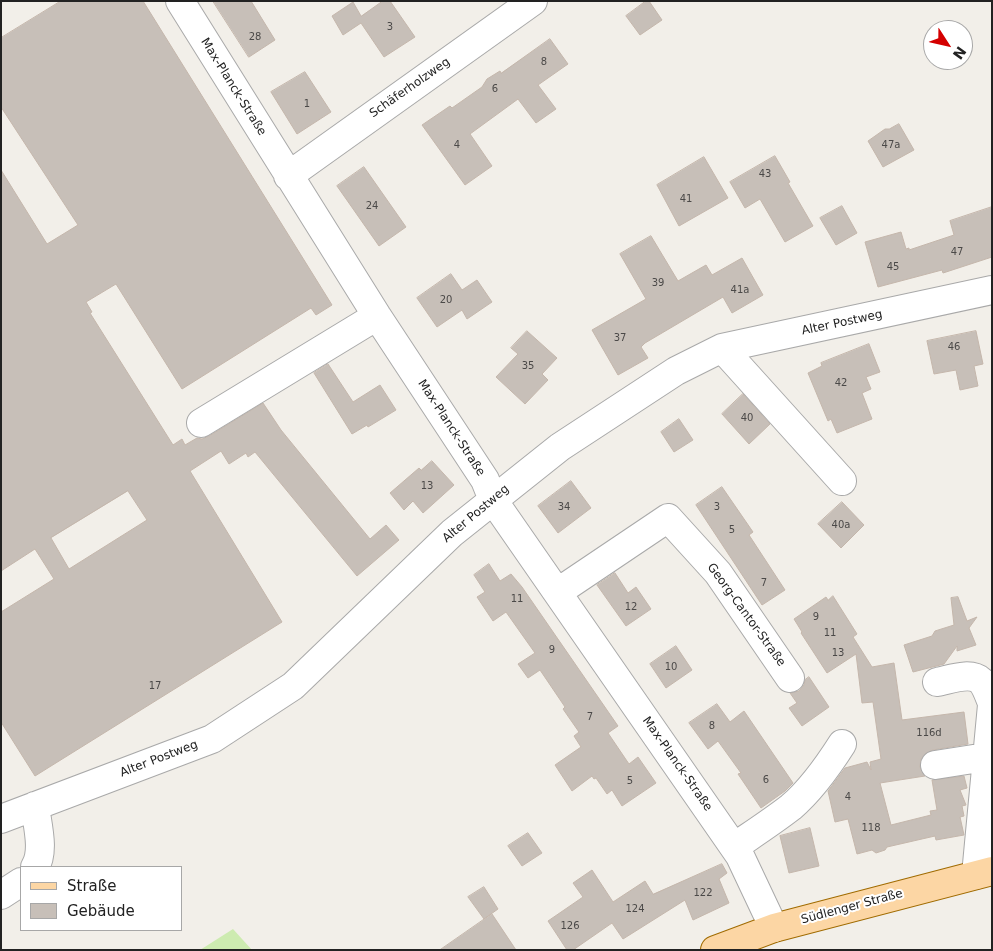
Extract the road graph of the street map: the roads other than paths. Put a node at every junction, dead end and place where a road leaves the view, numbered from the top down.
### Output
1 (180, 1) edge
2 (533, 1) edge
3 (288, 176) junction
4 (992, 290) edge
5 (377, 316) junction
6 (722, 348) junction
7 (202, 423) dead end
8 (842, 481) dead end
9 (493, 500) junction
10 (558, 592) junction
11 (790, 678) dead end
12 (937, 682) dead end
13 (992, 704) edge
14 (842, 744) dead end
15 (986, 757) junction
16 (936, 765) dead end
17 (35, 806) junction
18 (1, 819) edge
19 (734, 847) junction
20 (35, 866) edge
21 (984, 873) edge
22 (20, 883) edge
23 (1, 895) edge
24 (774, 928) junction
25 (715, 950) edge

1 - 3 street, Max-Planck-Straße
2 - 3 street, Schäferholzweg
3 - 5 street, Max-Planck-Straße
4 - 6 street, Alter Postweg
5 - 7 street
5 - 9 street, Max-Planck-Straße
6 - 8 street
6 - 9 street, Alter Postweg
9 - 10 street, Max-Planck-Straße
9 - 17 street, Alter Postweg
10 - 11 street, Georg-Cantor-Straße
10 - 19 street, Max-Planck-Straße
12 - 13 street
13 - 15 street
14 - 19 street
15 - 16 street
15 - 21 street
17 - 18 street, Alter Postweg
17 - 20 street
19 - 24 street, Max-Planck-Straße
21 - 24 main road, Südlenger Straße
22 - 23 street
24 - 25 main road, Südlenger Straße

